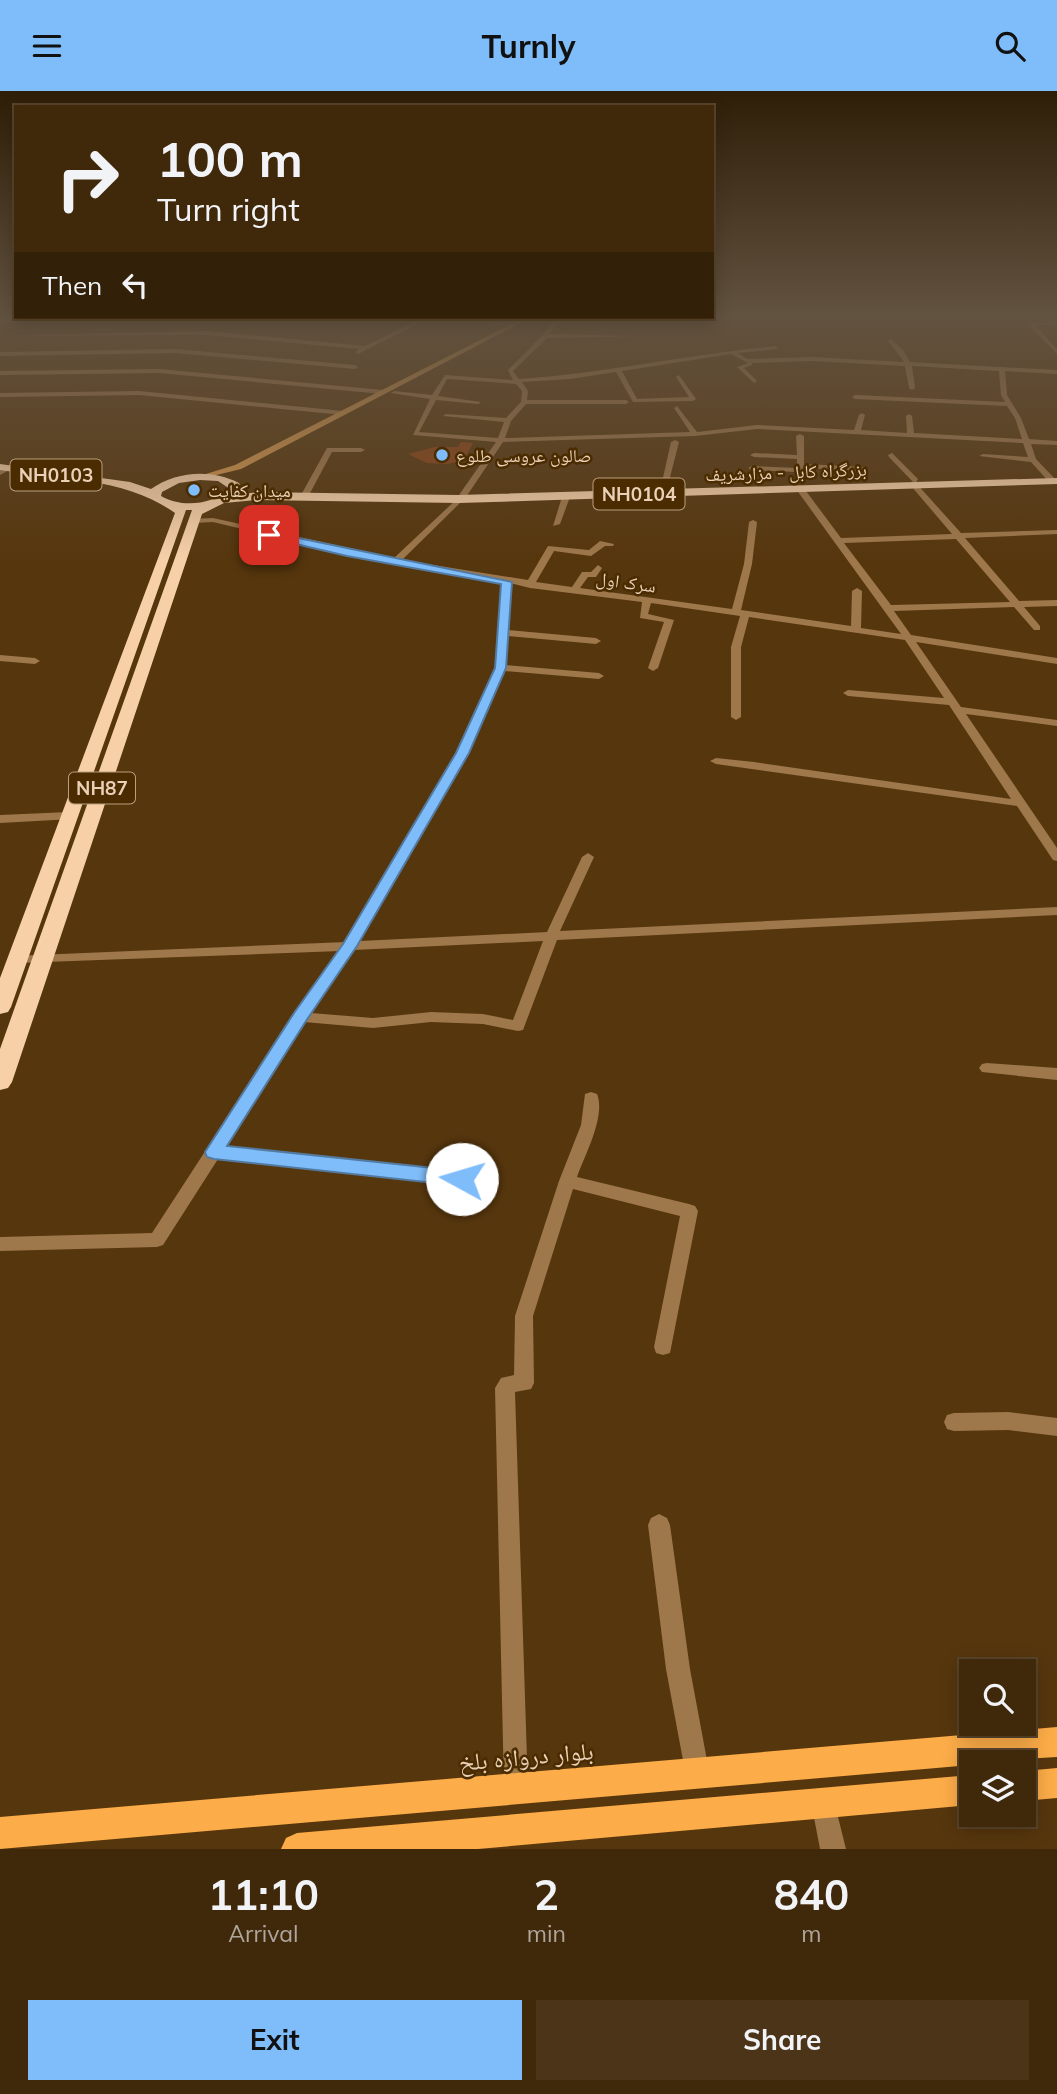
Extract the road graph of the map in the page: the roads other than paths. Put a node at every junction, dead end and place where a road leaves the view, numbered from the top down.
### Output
1 (170, 396) edge
2 (375, 396) edge
3 (388, 396) edge
4 (425, 396) edge
5 (524, 396) edge
6 (632, 396) edge
7 (691, 396) edge
8 (1005, 396) edge
9 (435, 397) junction
10 (855, 397) dead end
11 (478, 402) dead end
12 (524, 402) junction
13 (626, 402) dead end
14 (1010, 404) junction
15 (677, 408) dead end
16 (343, 413) junction
17 (862, 415) dead end
18 (446, 416) dead end
19 (909, 416) dead end
20 (509, 420) junction
21 (857, 431) junction
22 (911, 434) junction
23 (695, 435) junction
24 (800, 436) dead end
25 (501, 440) junction
26 (675, 442) dead end
27 (1024, 442) junction
28 (1057, 443) edge
29 (361, 450) dead end
30 (754, 455) dead end
31 (892, 455) dead end
32 (983, 456) dead end
33 (1033, 460) junction
34 (801, 464) junction
35 (752, 468) dead end
36 (864, 469) dead end
37 (2, 470) edge
38 (200, 477) junction
39 (1054, 479) edge
40 (176, 480) junction
41 (111, 481) junction
42 (915, 483) junction
43 (234, 484) junction
44 (801, 487) junction
45 (663, 489) junction
46 (154, 494) junction
47 (304, 495) junction
48 (566, 496) junction
49 (461, 497) junction
50 (217, 501) junction
51 (170, 504) junction
52 (194, 520) junction
53 (753, 522) dead end
54 (556, 524) dead end
55 (1045, 532) junction
56 (1057, 532) edge
57 (958, 535) junction
58 (839, 541) junction
59 (610, 544) dead end
60 (1057, 544) edge
61 (395, 562) junction
62 (598, 568) dead end
63 (506, 582) junction
64 (530, 585) junction
65 (574, 591) junction
66 (857, 591) dead end
67 (648, 600) junction
68 (1057, 603) edge
69 (1016, 605) junction
70 (888, 608) junction
71 (741, 613) junction
72 (1037, 628) dead end
73 (856, 630) junction
74 (503, 633) junction
75 (905, 637) junction
76 (596, 641) dead end
77 (0, 658) edge
78 (35, 661) dead end
79 (1057, 661) edge
80 (500, 668) junction
81 (653, 668) dead end
82 (599, 676) dead end
83 (848, 693) dead end
84 (953, 706) junction
85 (736, 717) dead end
86 (1057, 723) edge
87 (716, 761) dead end
88 (1018, 803) junction
89 (69, 816) junction
90 (0, 819) edge
91 (588, 857) dead end
92 (1057, 857) edge
93 (1057, 911) edge
94 (551, 937) junction
95 (349, 946) junction
96 (42, 958) junction
97 (18, 959) junction
98 (0, 1007) edge
99 (300, 1017) junction
100 (988, 1068) dead end
101 (1057, 1074) edge
102 (0, 1082) edge
103 (591, 1098) dead end
104 (214, 1152) junction
105 (462, 1179) dead end
106 (567, 1181) junction
107 (0, 1244) edge
108 (663, 1347) dead end
109 (954, 1422) dead end
110 (1057, 1427) edge
111 (659, 1525) dead end
112 (1057, 1742) edge
113 (697, 1771) junction
114 (1057, 1783) edge
115 (1036, 1785) edge
116 (516, 1789) junction
117 (959, 1791) edge
118 (823, 1802) junction
119 (0, 1833) edge
120 (514, 1840) edge
121 (297, 1849) edge
122 (833, 1849) edge

1 - 16 street
2 - 16 main road
3 - 43 main road
4 - 9 street
5 - 12 street
6 - 7 street
8 - 14 street
9 - 11 street
9 - 25 street
10 - 14 street
12 - 13 street
12 - 20 street
14 - 27 street
15 - 23 street
16 - 38 main road
17 - 21 street
18 - 20 street
19 - 22 street
20 - 25 street
21 - 22 street
21 - 23 street
22 - 27 street
23 - 25 street
24 - 34 street
25 - 49 street
26 - 45 street
27 - 28 street
27 - 33 street
29 - 47 street
30 - 34 street
31 - 42 street
32 - 33 street
33 - 39 street
34 - 35 street
34 - 36 street
34 - 44 street
37 - 41 highway, NH0103
38 - 40 highway
38 - 43 highway
39 - 42 highway, بزرگراه کابل - مزارشریف / NH0104
40 - 41 highway, NH0103
40 - 46 highway
41 - 46 highway, NH0103
42 - 44 highway, بزرگراه کابل - مزارشریف / NH0104
42 - 57 street
43 - 47 highway, بزرگراه کابل - مزارشریف / NH0104
43 - 50 highway
44 - 45 highway, بزرگراه کابل - مزارشریف / NH0104
44 - 48 highway, بزرگراه کابل - مزارشریف / NH0104
44 - 58 street
45 - 49 highway, بزرگراه کابل - مزارشریف / NH0104
46 - 51 highway
47 - 49 highway, بزرگراه کابل - مزارشریف / NH0104
48 - 49 highway, بزرگراه کابل - مزارشریف / NH0104
48 - 54 street
49 - 50 highway, بزرگراه کابل - مزارشریف / NH0104
49 - 61 street
50 - 51 highway
50 - 52 highway, NH87
51 - 89 highway, NH87
52 - 61 street, سرک اول
52 - 96 highway, NH87
53 - 71 street
55 - 56 street
55 - 57 street
55 - 60 street
57 - 58 street
57 - 69 street
58 - 70 street
59 - 64 street
61 - 63 street, سرک اول
62 - 65 street
63 - 64 street, سرک اول
63 - 74 street
64 - 65 street, سرک اول
65 - 67 street, سرک اول
66 - 73 street
67 - 71 street, سرک اول
67 - 81 street
68 - 69 street
69 - 70 street
69 - 72 street
70 - 75 street
71 - 73 street, سرک اول
71 - 85 street
73 - 75 street, سرک اول
74 - 76 street
74 - 80 street
75 - 79 street, سرک اول
75 - 84 street
77 - 78 street
80 - 82 street
80 - 95 street
83 - 84 street
84 - 86 street
84 - 88 street
87 - 88 street
88 - 92 street
89 - 90 street
89 - 97 highway, NH87
91 - 94 street
93 - 94 street
94 - 95 street
94 - 99 street
95 - 96 street
95 - 99 street
96 - 97 street
96 - 102 highway, NH87
97 - 98 highway, NH87
99 - 104 street
100 - 101 street
103 - 106 street
104 - 105 street
104 - 107 street
106 - 108 street
106 - 116 street
109 - 110 street
111 - 113 street
112 - 113 main road, بلوار دروازه بلخ
113 - 116 main road, بلوار دروازه بلخ
114 - 115 main road
116 - 119 main road, بلوار دروازه بلخ
117 - 118 main road
118 - 120 main road
118 - 122 street
120 - 121 main road

